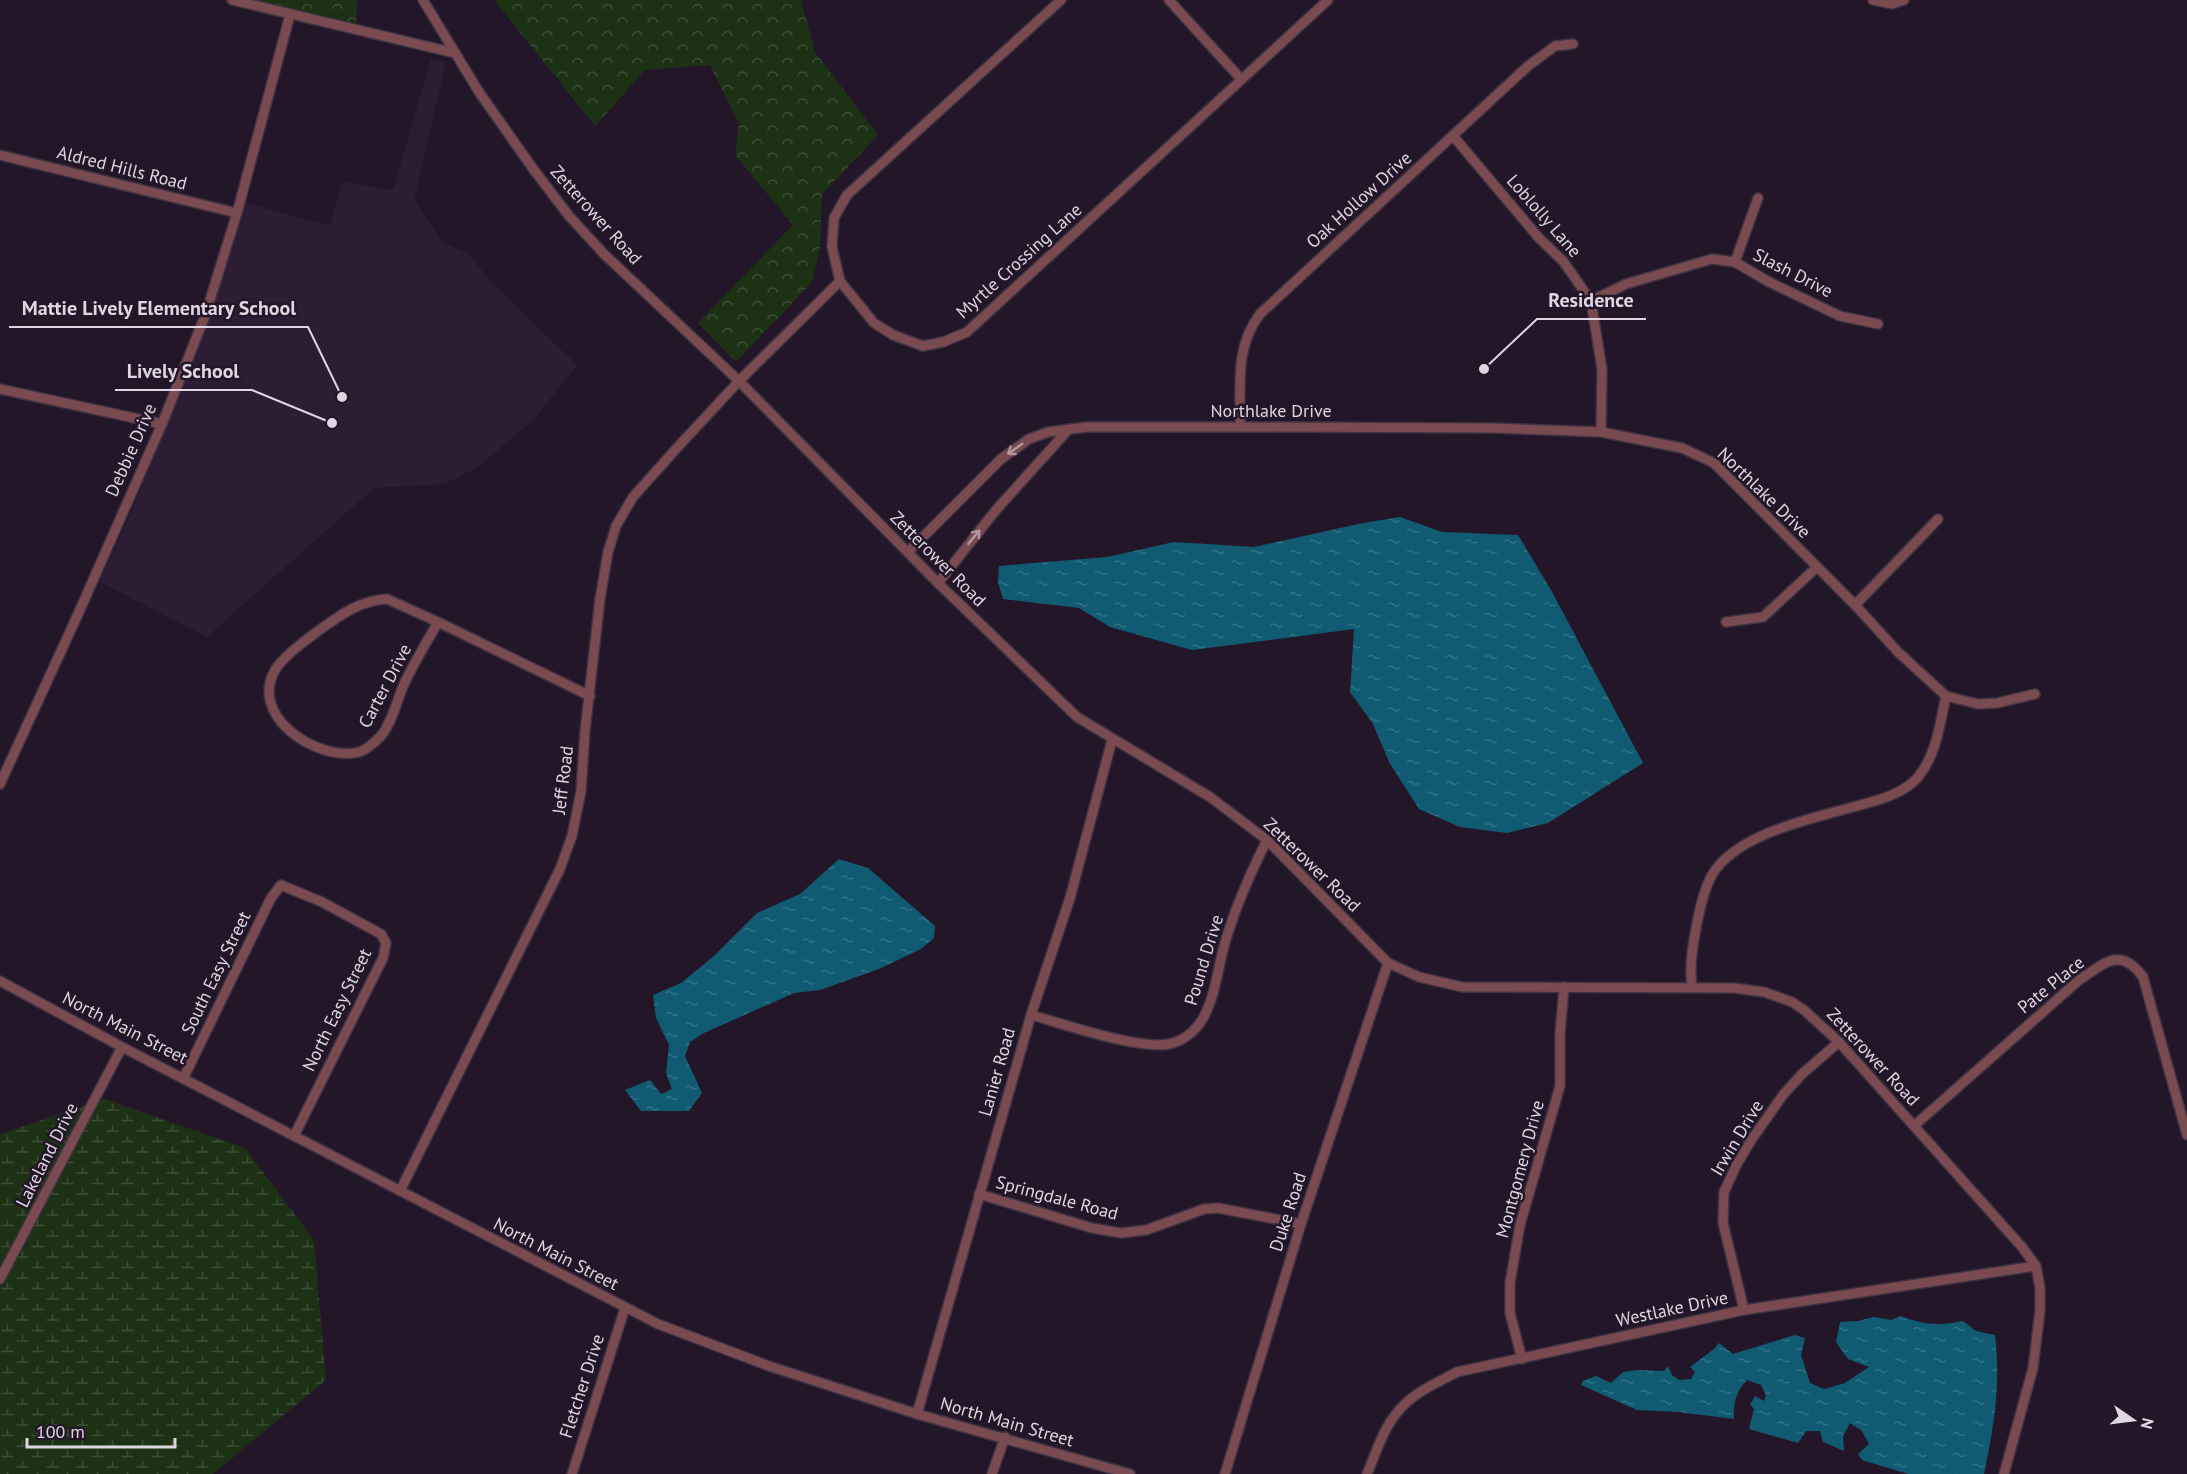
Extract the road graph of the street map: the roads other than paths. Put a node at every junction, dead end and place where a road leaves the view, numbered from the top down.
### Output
1 (232, 0) edge
2 (423, 0) edge
3 (1060, 0) edge
4 (1169, 0) edge
5 (1328, 0) edge
6 (1873, 0) edge
7 (1904, 0) edge
8 (290, 15) junction
9 (1573, 44) dead end
10 (455, 53) junction
11 (1241, 79) junction
12 (1454, 136) junction
13 (0, 155) edge
14 (1758, 198) dead end
15 (237, 213) junction
16 (1735, 262) junction
17 (840, 281) junction
18 (1591, 301) junction
19 (1878, 324) dead end
20 (739, 381) junction
21 (0, 389) edge
22 (162, 424) junction
23 (1240, 427) junction
24 (1069, 429) junction
25 (1601, 432) junction
26 (1938, 519) dead end
27 (909, 552) junction
28 (1817, 567) junction
29 (938, 583) junction
30 (1855, 605) junction
31 (438, 622) junction
32 (1726, 622) dead end
33 (2035, 694) dead end
34 (590, 696) junction
35 (1946, 696) junction
36 (1112, 740) junction
37 (0, 784) edge
38 (1267, 840) junction
39 (281, 885) joint
40 (1388, 963) junction
41 (0, 981) edge
42 (1564, 987) junction
43 (1692, 987) junction
44 (1031, 1015) junction
45 (1839, 1042) junction
46 (122, 1047) junction
47 (184, 1077) junction
48 (1915, 1125) junction
49 (2187, 1135) edge
50 (294, 1136) junction
51 (400, 1191) junction
52 (979, 1194) junction
53 (1301, 1224) junction
54 (2036, 1266) junction
55 (0, 1279) edge
56 (625, 1308) junction
57 (1744, 1310) junction
58 (1522, 1359) junction
59 (917, 1414) junction
60 (1005, 1437) junction
61 (572, 1474) edge
62 (992, 1474) edge
63 (1130, 1474) edge
64 (1225, 1474) edge
65 (1367, 1474) edge
66 (2004, 1474) edge

1 - 8 street
2 - 10 street, Zetterower Road
3 - 17 street, Myrtle Crossing Lane
4 - 11 street
5 - 11 street, Myrtle Crossing Lane
6 - 7 street
8 - 10 street
8 - 15 street, Debbie Drive
9 - 12 street, Oak Hollow Drive
10 - 20 street, Zetterower Road
11 - 17 street, Myrtle Crossing Lane
12 - 18 street, Loblolly Lane
12 - 23 street, Oak Hollow Drive
13 - 15 street, Aldred Hills Road
14 - 16 street
15 - 22 street, Debbie Drive
16 - 18 street, Slash Drive
16 - 19 street, Slash Drive
17 - 20 street, Jeff Road
18 - 25 street, Loblolly Lane
20 - 27 street, Zetterower Road
20 - 34 street, Jeff Road
21 - 22 street
22 - 37 street, Debbie Drive
23 - 24 street, Northlake Drive
23 - 25 street, Northlake Drive
24 -> 27 street, Northlake Drive
29 -> 24 street
25 - 28 street, Northlake Drive
26 - 30 street
27 - 29 street, Zetterower Road
28 - 30 street, Northlake Drive
28 - 32 street
29 - 36 street, Zetterower Road
30 - 35 street, Northlake Drive
31 - 31 street, Carter Drive
31 - 34 street, Carter Drive
33 - 35 street
34 - 51 street, Jeff Road
35 - 43 street
36 - 38 street, Zetterower Road
36 - 44 street, Lanier Road
38 - 40 street, Zetterower Road
38 - 44 street, Pound Drive
39 - 47 street, South Easy Street
39 - 50 street, North Easy Street
40 - 42 street, Zetterower Road
40 - 53 street, Duke Road
41 - 46 street, North Main Street
42 - 43 street, Zetterower Road
42 - 58 street, Montgomery Drive
43 - 45 street, Zetterower Road
44 - 52 street, Lanier Road
45 - 48 street, Zetterower Road
45 - 57 street, Irwin Drive
46 - 47 street, North Main Street
46 - 55 street, Lakeland Drive
47 - 50 street, North Main Street
48 - 49 street, Pate Place
48 - 54 street, Zetterower Road
50 - 51 street, North Main Street
51 - 56 street, North Main Street
52 - 53 street, Springdale Road
52 - 59 street, Lanier Road
53 - 64 street, Duke Road
54 - 57 street, Westlake Drive
54 - 66 street, Zetterower Road
56 - 59 street, North Main Street
56 - 61 street, Fletcher Drive
57 - 58 street, Westlake Drive
58 - 65 street, Westlake Drive
59 - 60 street, North Main Street
60 - 62 street
60 - 63 street, North Main Street

